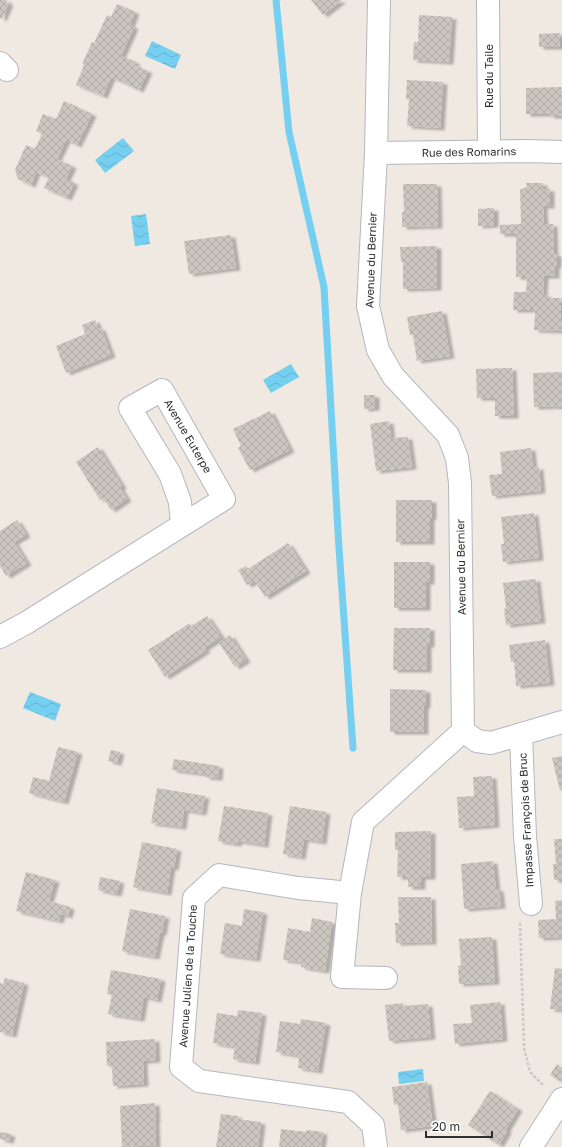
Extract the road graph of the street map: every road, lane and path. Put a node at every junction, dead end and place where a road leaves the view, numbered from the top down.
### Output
1 (379, 0) edge
2 (488, 0) edge
3 (489, 151) junction
4 (562, 152) edge
5 (376, 153) junction
6 (182, 524) junction
7 (0, 637) edge
8 (562, 722) edge
9 (463, 731) junction
10 (521, 735) junction
11 (350, 893) junction
12 (531, 904) joint
13 (386, 978) dead end
14 (561, 1100) edge
15 (376, 1147) edge
16 (531, 1147) edge

1 - 5 street, Avenue du Bernier
2 - 3 street, Rue du Taile
3 - 4 street, Rue des Romarins
3 - 5 street, Rue des Romarins
5 - 9 street, Avenue du Bernier
6 - 6 street, Avenue Euterpe
6 - 7 street, Avenue Euterpe
8 - 10 street
9 - 10 street
9 - 11 street
10 - 12 street, Impasse François de Bruc
11 - 13 street
11 - 15 street, Avenue Julien de la Touche
12 - 14 path
14 - 16 street

